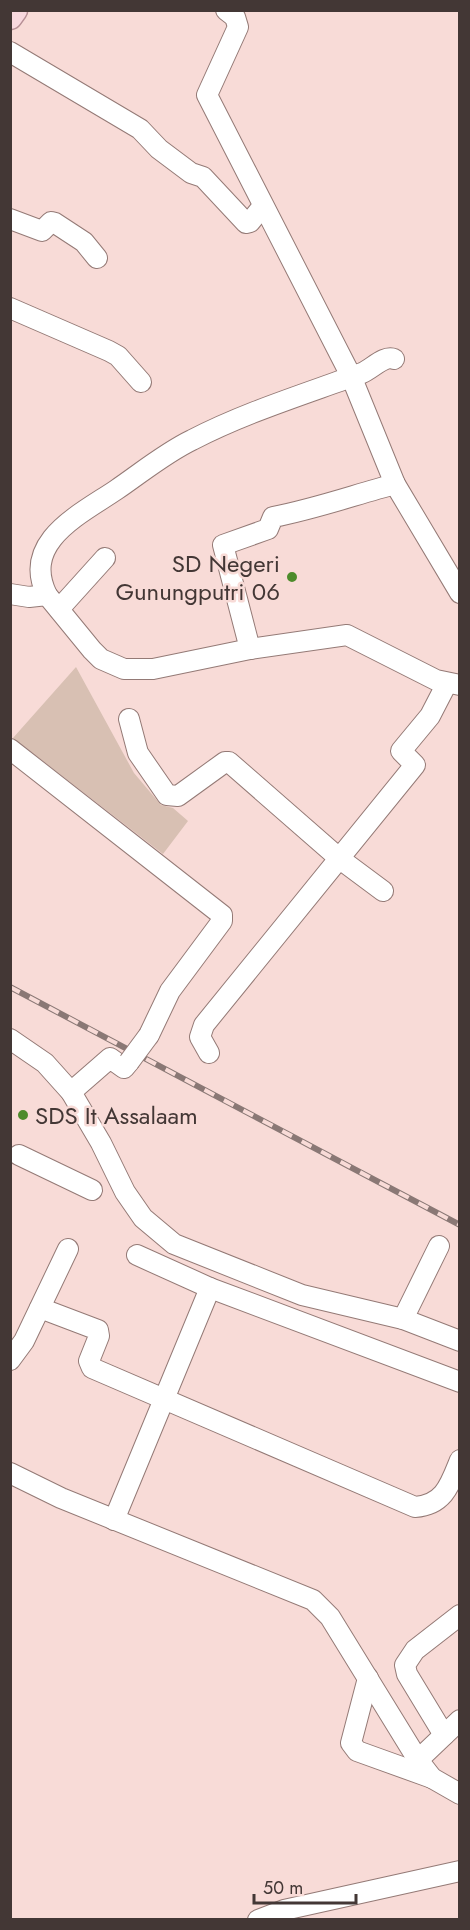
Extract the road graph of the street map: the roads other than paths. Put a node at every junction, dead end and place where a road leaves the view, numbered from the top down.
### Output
1 (15, 10) edge
2 (226, 10) edge
3 (10, 17) edge
4 (10, 52) edge
5 (263, 206) junction
6 (10, 219) edge
7 (97, 258) dead end
8 (10, 308) edge
9 (394, 359) dead end
10 (351, 376) junction
11 (141, 382) dead end
12 (395, 484) junction
13 (105, 558) dead end
14 (459, 593) edge
15 (10, 594) edge
16 (53, 602) junction
17 (250, 649) junction
18 (453, 685) edge
19 (129, 719) dead end
20 (10, 748) edge
21 (339, 859) junction
22 (382, 891) dead end
23 (10, 1039) edge
24 (209, 1053) dead end
25 (71, 1092) junction
26 (13, 1159) edge
27 (92, 1190) dead end
28 (439, 1246) dead end
29 (68, 1249) dead end
30 (137, 1255) dead end
31 (210, 1288) junction
32 (40, 1308) junction
33 (402, 1319) junction
34 (459, 1341) edge
35 (10, 1360) edge
36 (459, 1382) edge
37 (166, 1399) junction
38 (459, 1460) edge
39 (10, 1473) edge
40 (114, 1520) junction
41 (459, 1615) edge
42 (368, 1678) junction
43 (454, 1728) edge
44 (418, 1760) junction
45 (432, 1778) junction
46 (459, 1794) edge
47 (459, 1871) edge
48 (258, 1920) edge

1 - 3 main road
2 - 5 street
4 - 5 street
5 - 10 street
6 - 7 street
8 - 11 street
9 - 10 street
10 - 12 street
10 - 16 street
12 - 14 street
12 - 17 street
13 - 16 street
15 - 16 street
16 - 17 street
17 - 18 street
18 - 21 street
19 - 21 street
20 - 25 street, bridge
21 - 22 street
21 - 24 street
23 - 25 street
25 - 33 street
26 - 27 street
28 - 33 street
29 - 32 street
30 - 31 street
31 - 36 street
31 - 37 street
32 - 35 street
32 - 37 street
33 - 34 street
37 - 38 street
37 - 40 street
39 - 40 street
40 - 42 street
41 - 43 street
42 - 44 street
42 - 45 street
43 - 44 street
44 - 45 street
45 - 46 street
47 - 48 street

